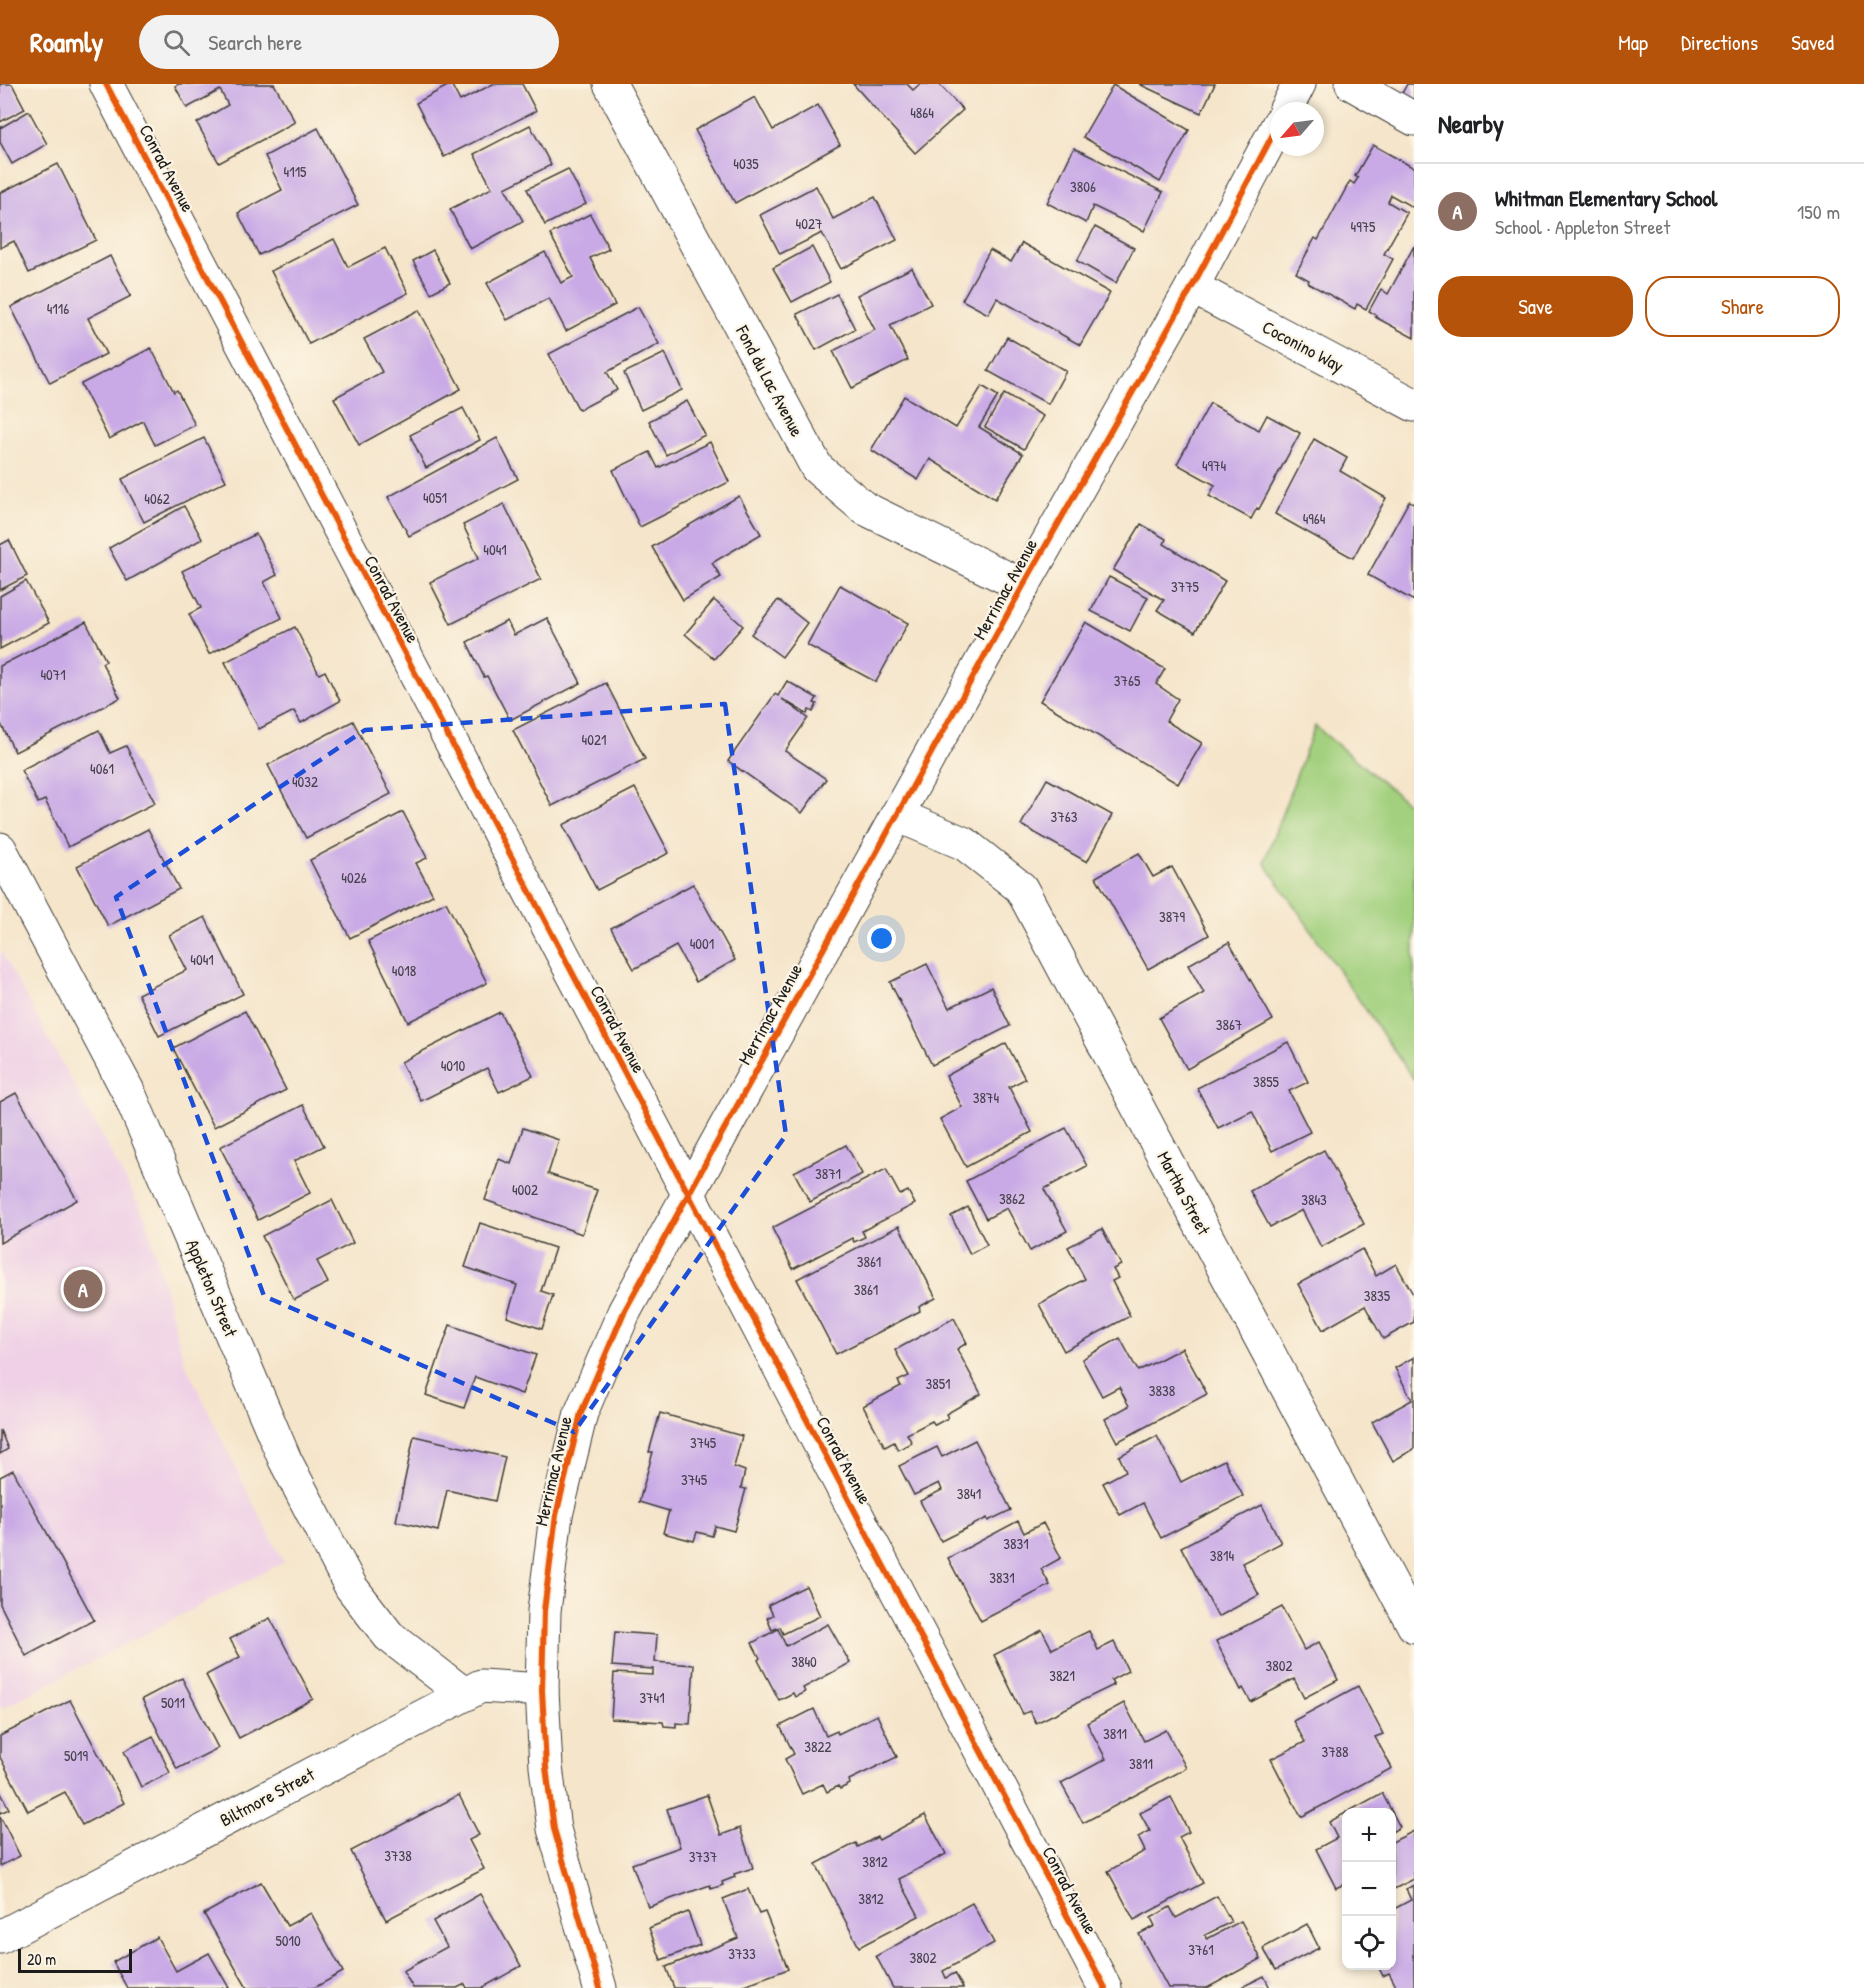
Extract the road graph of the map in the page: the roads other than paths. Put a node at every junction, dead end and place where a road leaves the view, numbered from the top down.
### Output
1 (105, 84) edge
2 (610, 84) edge
3 (1299, 84) edge
4 (1352, 84) edge
5 (1290, 102) edge
6 (1414, 119) edge
7 (1270, 140) edge
8 (1192, 287) junction
9 (1414, 405) edge
10 (1023, 586) junction
11 (897, 815) junction
12 (0, 849) edge
13 (688, 1195) junction
14 (1414, 1626) edge
15 (542, 1690) junction
16 (464, 1694) junction
17 (0, 1937) edge
18 (600, 1988) edge
19 (1105, 1988) edge

1 - 13 street, Conrad Avenue
2 - 10 street, Fond du Lac Avenue
3 - 5 street
4 - 6 street
7 - 8 street, Merrimac Avenue
8 - 9 street, Coconino Way
8 - 10 street, Merrimac Avenue
10 - 11 street, Merrimac Avenue
11 - 13 street, Merrimac Avenue
11 - 14 street, Martha Street
12 - 16 street, Appleton Street
13 - 15 street, Merrimac Avenue
13 - 19 street, Conrad Avenue
15 - 16 street, Biltmore Street
15 - 18 street, Merrimac Avenue
16 - 17 street, Biltmore Street

